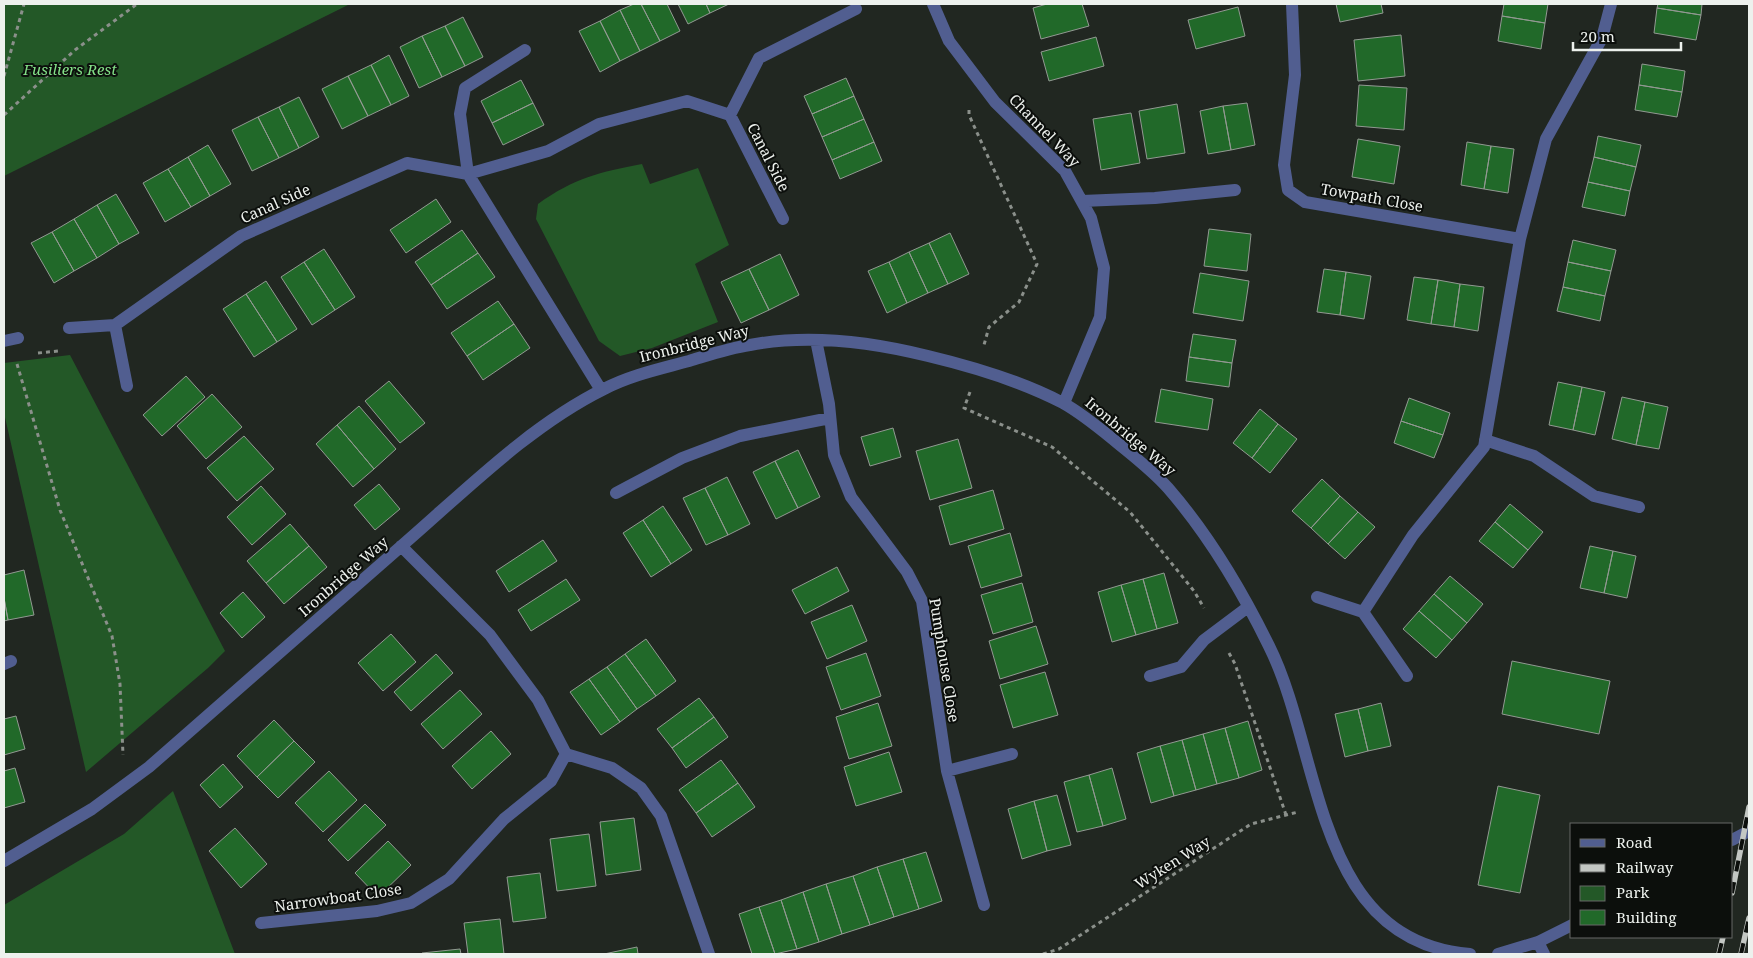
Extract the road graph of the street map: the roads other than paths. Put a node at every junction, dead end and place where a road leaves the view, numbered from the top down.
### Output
1 (933, 4) edge
2 (1292, 4) edge
3 (1611, 4) edge
4 (856, 9) dead end
5 (524, 50) dead end
6 (730, 115) junction
7 (468, 174) junction
8 (1235, 190) dead end
9 (1082, 201) junction
10 (783, 219) dead end
11 (1520, 239) junction
12 (115, 325) junction
13 (69, 328) dead end
14 (18, 338) dead end
15 (816, 340) junction
16 (4, 341) edge
17 (127, 386) dead end
18 (601, 390) junction
19 (1064, 403) junction
20 (830, 418) junction
21 (1485, 440) junction
22 (616, 493) dead end
23 (1639, 507) dead end
24 (401, 546) junction
25 (1318, 598) dead end
26 (1248, 607) junction
27 (1363, 612) junction
28 (1150, 676) dead end
29 (1407, 676) dead end
30 (566, 754) junction
31 (1012, 754) dead end
32 (946, 770) junction
33 (1749, 831) edge
34 (1733, 839) edge
35 (4, 861) edge
36 (984, 905) dead end
37 (261, 923) dead end
38 (1570, 926) edge
39 (1538, 942) junction
40 (1450, 953) edge
41 (709, 954) edge
42 (1470, 954) edge
43 (1498, 954) edge
44 (1544, 954) edge

1 - 9 street, Channel Way
2 - 11 street, Towpath Close
3 - 11 street
4 - 6 street
5 - 7 street
6 - 7 street, Canal Side
6 - 10 street, Canal Side
7 - 12 street, Canal Side
7 - 18 street
8 - 9 street
9 - 19 street, Channel Way
11 - 21 street
12 - 13 street
12 - 17 street
14 - 16 street
15 - 18 street, Ironbridge Way
15 - 19 street, Ironbridge Way
15 - 20 street, Pumphouse Close
18 - 24 street, Ironbridge Way
19 - 26 street, Ironbridge Way
20 - 22 street
20 - 32 street, Pumphouse Close
21 - 23 street
21 - 27 street
24 - 30 street
24 - 35 street, Ironbridge Way
25 - 27 street
26 - 28 street
26 - 40 street, Ironbridge Way
27 - 29 street
30 - 37 street, Narrowboat Close
30 - 41 street
31 - 32 street
32 - 36 street, Pumphouse Close
33 - 34 street
38 - 39 street
39 - 43 street
39 - 44 street
40 - 42 street, Ironbridge Way

